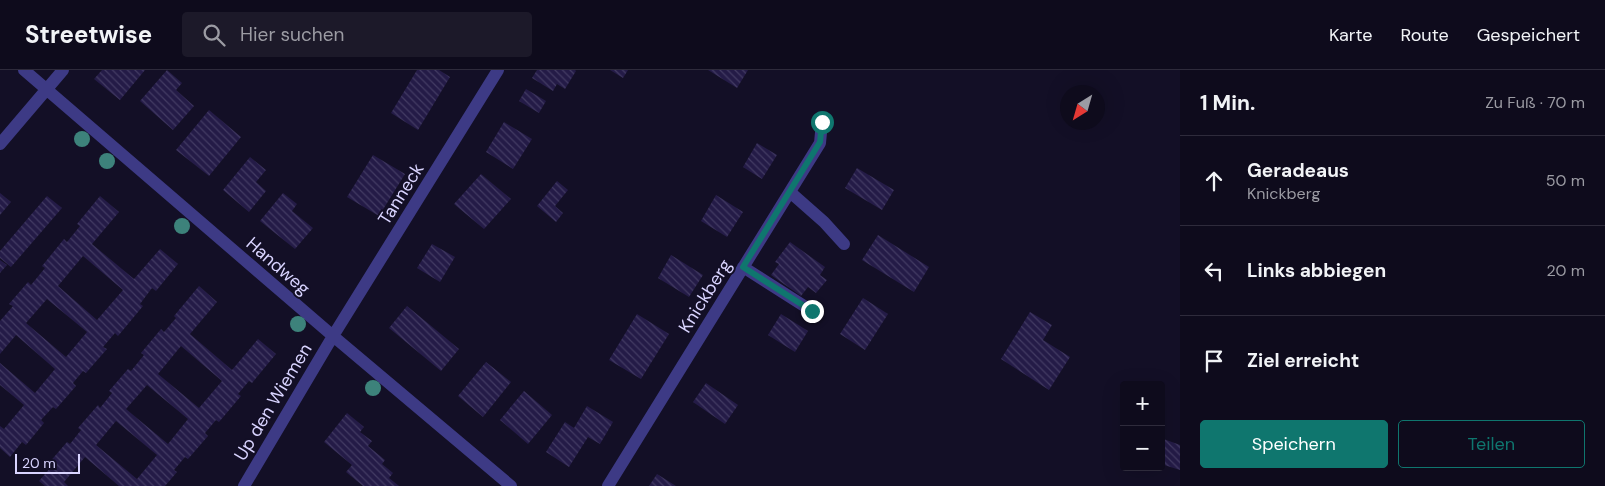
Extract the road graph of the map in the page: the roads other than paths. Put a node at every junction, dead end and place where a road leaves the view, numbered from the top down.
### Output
1 (24, 70) edge
2 (63, 70) edge
3 (498, 70) edge
4 (46, 89) junction
5 (822, 122) dead end
6 (0, 144) edge
7 (790, 192) junction
8 (844, 244) dead end
9 (743, 267) junction
10 (812, 311) dead end
11 (333, 336) junction
12 (244, 486) edge
13 (511, 486) edge
14 (608, 486) edge

1 - 4 street, Handweg
2 - 4 street
3 - 11 street, Tanneck
4 - 6 street
4 - 11 street, Handweg
5 - 7 street, Knickberg
7 - 8 street
7 - 9 street, Knickberg
9 - 10 street
9 - 14 street, Knickberg
11 - 12 street, Up den Wiemen
11 - 13 street, Handweg

